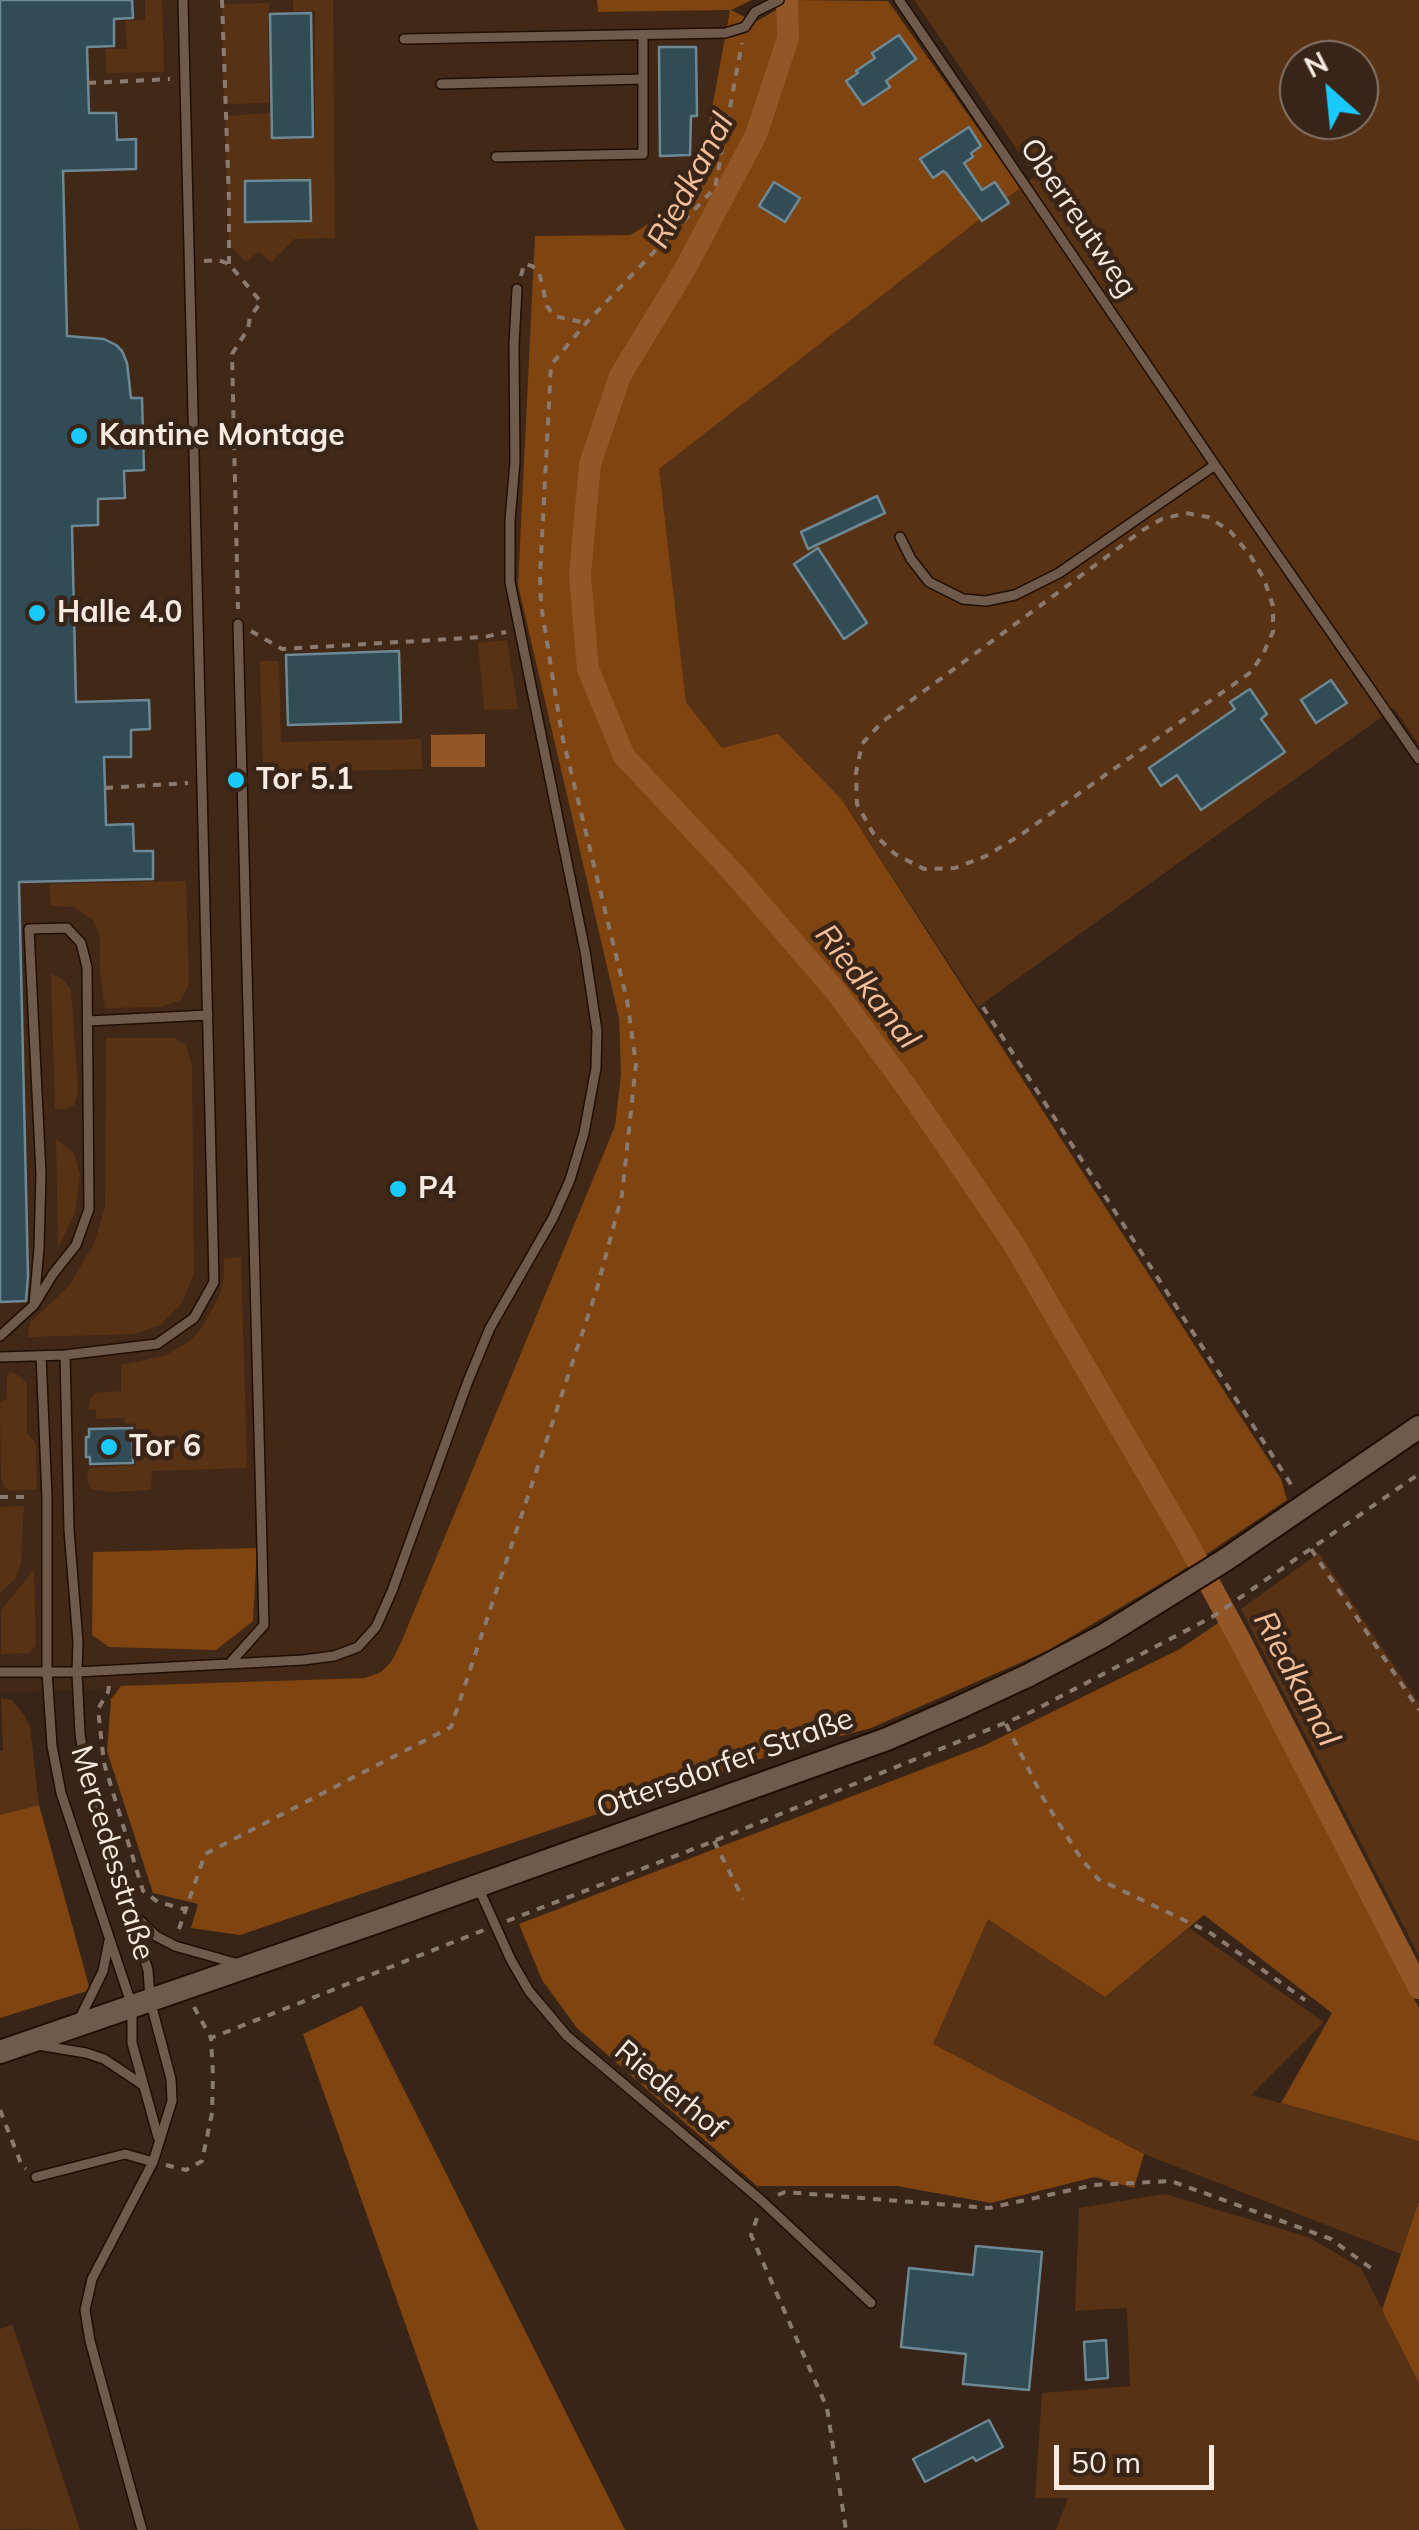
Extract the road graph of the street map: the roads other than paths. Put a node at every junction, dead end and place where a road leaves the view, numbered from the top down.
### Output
1 (183, 0) edge
2 (779, 0) edge
3 (899, 0) edge
4 (643, 36) junction
5 (404, 39) dead end
6 (643, 79) junction
7 (441, 84) dead end
8 (496, 157) dead end
9 (517, 288) road end
10 (1214, 464) junction
11 (900, 537) dead end
12 (238, 624) road end
13 (1419, 759) edge
14 (208, 1015) junction
15 (88, 1020) junction
16 (34, 1305) junction
17 (0, 1336) edge
18 (65, 1355) junction
19 (0, 1356) edge
20 (41, 1356) junction
21 (1419, 1427) edge
22 (231, 1662) junction
23 (0, 1672) edge
24 (47, 1672) junction
25 (77, 1672) junction
26 (477, 1885) junction
27 (129, 1909) junction
28 (110, 1939) junction
29 (247, 1967) junction
30 (141, 2003) junction
31 (76, 2025) junction
32 (25, 2044) junction
33 (0, 2052) edge
34 (144, 2086) junction
35 (159, 2140) junction
36 (152, 2162) junction
37 (36, 2177) road end
38 (871, 2303) dead end
39 (142, 2530) edge

1 - 14 lane
2 - 4 lane
3 - 10 lane, Oberreutweg
4 - 5 lane
4 - 6 lane
6 - 7 lane
6 - 8 lane
9 - 22 lane
10 - 11 lane
10 - 13 lane, Oberreutweg
12 - 22 lane
14 - 15 lane
14 - 18 lane
15 - 16 lane
15 - 16 lane
16 - 17 lane
18 - 20 lane
18 - 25 lane, Mercedesstraße
19 - 20 lane
20 - 24 lane, Mercedesstraße
21 - 26 street, Ottersdorfer Straße
22 - 25 lane
23 - 24 lane
24 - 25 lane
24 - 28 lane, Mercedesstraße
25 - 27 lane, Mercedesstraße
26 - 29 street, Ottersdorfer Straße
26 - 38 lane, Riederhof
27 - 29 lane
27 - 30 lane, Mercedesstraße
28 - 30 lane, Mercedesstraße
28 - 31 lane
29 - 30 street, Ottersdorfer Straße
30 - 31 street, Ottersdorfer Straße
30 - 34 lane
30 - 35 lane
31 - 32 street, Ottersdorfer Straße
32 - 33 street, Ottersdorfer Straße
32 - 34 lane
34 - 35 lane
35 - 36 lane
36 - 37 lane
36 - 39 lane

